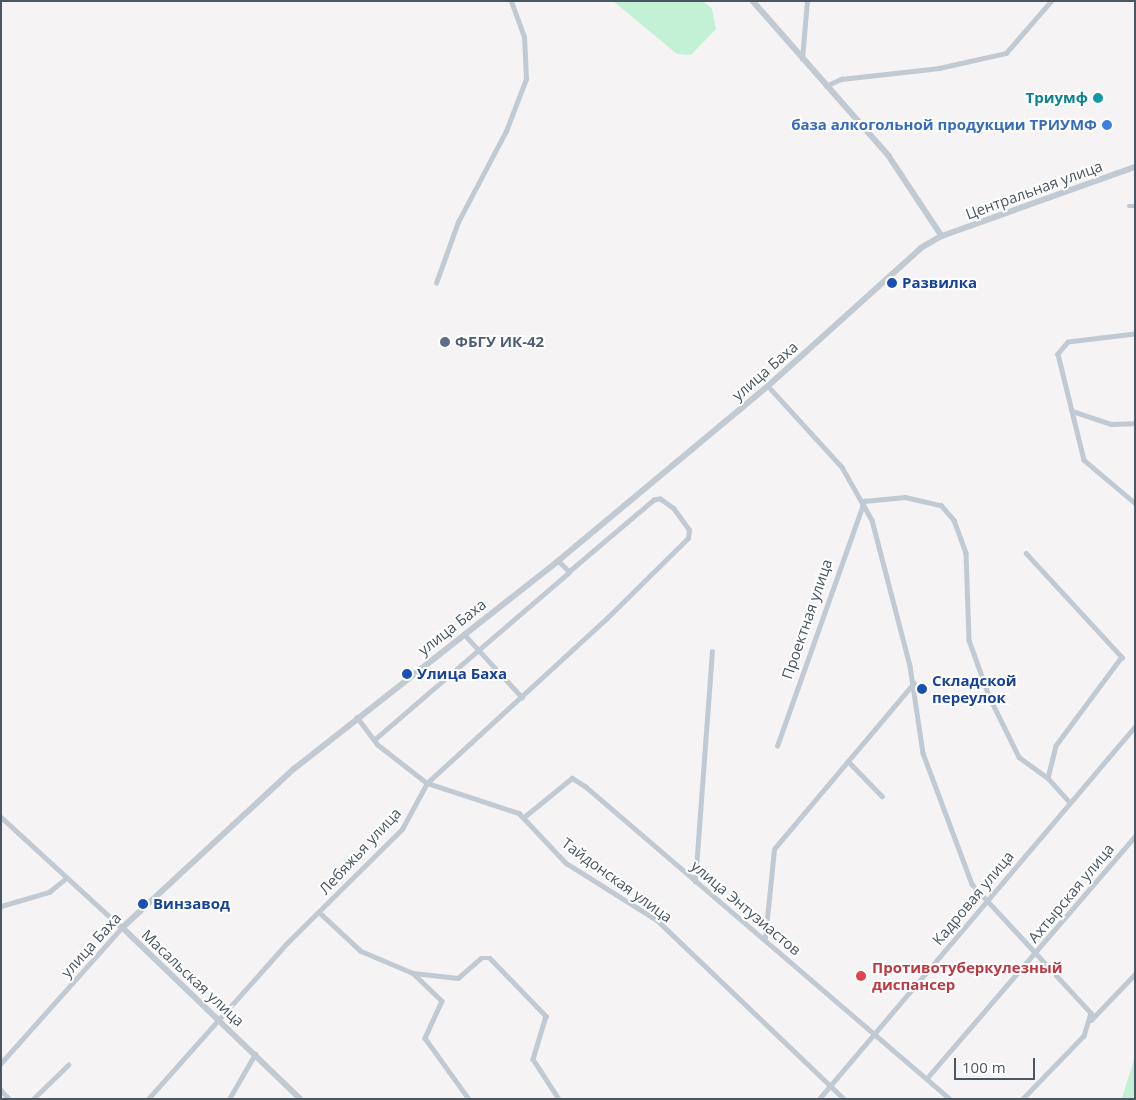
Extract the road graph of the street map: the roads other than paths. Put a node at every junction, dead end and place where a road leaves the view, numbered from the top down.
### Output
1 (510, 1) edge
2 (753, 1) edge
3 (807, 1) edge
4 (1051, 1) edge
5 (802, 59) junction
6 (826, 86) junction
7 (1135, 167) edge
8 (942, 236) junction
9 (436, 283) dead end
10 (1135, 334) edge
11 (768, 386) junction
12 (1072, 412) junction
13 (1135, 424) edge
14 (864, 501) junction
15 (1135, 503) edge
16 (1026, 553) dead end
17 (558, 561) junction
18 (569, 572) junction
19 (463, 633) junction
20 (480, 651) junction
21 (712, 652) dead end
22 (914, 682) junction
23 (522, 697) junction
24 (357, 717) junction
25 (1135, 726) edge
26 (374, 740) junction
27 (777, 746) dead end
28 (848, 761) junction
29 (1048, 778) junction
30 (427, 783) junction
31 (882, 796) dead end
32 (1069, 801) junction
33 (1, 817) edge
34 (524, 817) junction
35 (1135, 836) edge
36 (65, 878) junction
37 (695, 882) junction
38 (985, 904) junction
39 (1, 906) edge
40 (319, 912) junction
41 (122, 928) junction
42 (765, 938) junction
43 (1036, 954) junction
44 (413, 973) junction
45 (1135, 974) edge
46 (219, 1020) junction
47 (1091, 1020) junction
48 (876, 1032) junction
49 (255, 1054) junction
50 (1, 1064) edge
51 (68, 1065) dead end
52 (926, 1078) junction
53 (830, 1086) junction
54 (1, 1090) edge
55 (1026, 1098) edge
56 (9, 1099) edge
57 (33, 1099) edge
58 (148, 1099) edge
59 (229, 1099) edge
60 (300, 1099) edge
61 (469, 1099) edge
62 (558, 1099) edge
63 (819, 1099) edge
64 (844, 1099) edge
65 (950, 1099) edge

1 - 9 street
2 - 5 street
3 - 5 street
4 - 6 street
5 - 6 street
6 - 8 street
7 - 8 street, Центральная улица
8 - 11 street, улица Баха
10 - 12 street
11 - 14 street
11 - 17 street, улица Баха
12 - 13 street
12 - 15 street
14 - 22 street
14 - 27 street, Проектная улица
14 - 29 street
16 - 29 street
17 - 18 street
17 - 19 street, улица Баха
18 - 20 street
18 - 23 street, Лебяжья улица
19 - 20 street
19 - 24 street, улица Баха
20 - 23 street
20 - 26 street
21 - 37 street
22 - 28 street
22 - 38 street
23 - 30 street, Лебяжья улица
24 - 26 street, Тайдонская улица
24 - 41 street, улица Баха
25 - 32 street, Кадровая улица
26 - 30 street, Тайдонская улица
28 - 31 street
28 - 42 street
29 - 32 street
30 - 34 street, Тайдонская улица
30 - 40 street, Лебяжья улица
32 - 38 street, Кадровая улица
33 - 36 street, Масальская улица
34 - 37 street, улица Энтузиастов
34 - 53 street, Тайдонская улица
35 - 43 street, Ахтырская улица
36 - 39 street
36 - 41 street, Масальская улица
37 - 42 street, улица Энтузиастов
38 - 43 street
38 - 48 street, Кадровая улица
40 - 44 street
40 - 46 street, Лебяжья улица
41 - 46 street, Масальская улица
41 - 50 street, улица Баха
42 - 48 street, улица Энтузиастов
43 - 47 street
43 - 52 street, Ахтырская улица
44 - 61 street
44 - 62 street
45 - 47 street
46 - 49 street, Масальская улица
46 - 58 street, Лебяжья улица
47 - 55 street
48 - 52 street, улица Энтузиастов
48 - 53 street, Кадровая улица
49 - 59 street
49 - 60 street, Масальская улица
51 - 57 street
52 - 65 street, улица Энтузиастов
53 - 63 street, Кадровая улица
53 - 64 street, Тайдонская улица
54 - 56 street

